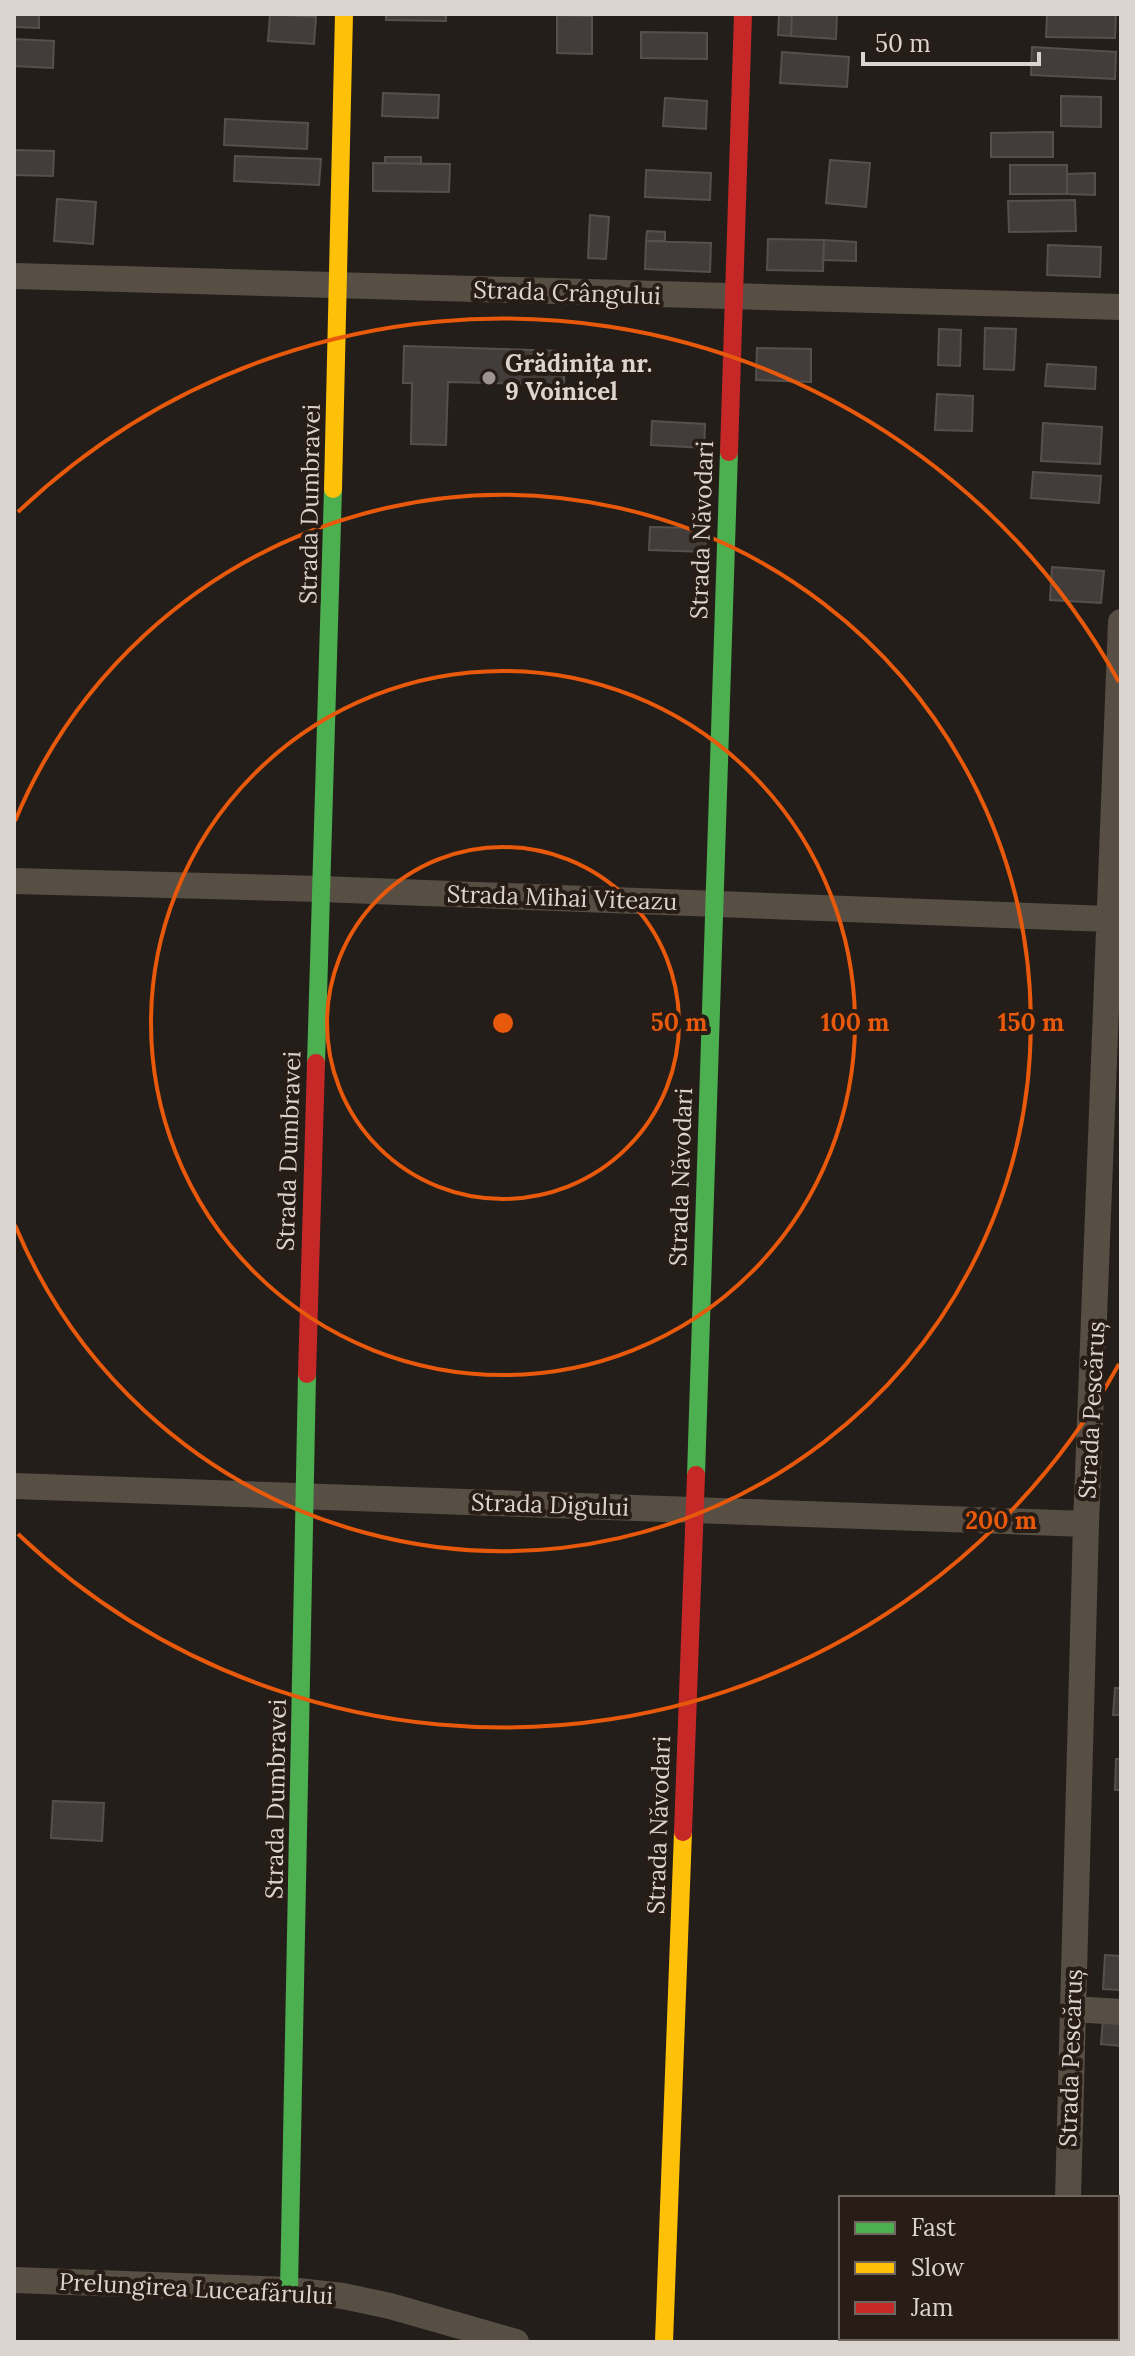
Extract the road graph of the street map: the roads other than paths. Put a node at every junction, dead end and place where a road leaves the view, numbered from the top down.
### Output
1 (344, 14) edge
2 (743, 14) edge
3 (14, 276) edge
4 (340, 287) junction
5 (733, 298) junction
6 (1121, 307) edge
7 (1121, 622) edge
8 (14, 881) edge
9 (321, 889) junction
10 (713, 903) junction
11 (1109, 919) junction
12 (1109, 1302) edge
13 (14, 1486) edge
14 (304, 1495) junction
15 (695, 1510) junction
16 (1086, 1524) junction
17 (1073, 2009) junction
18 (1121, 2012) edge
19 (1068, 2196) edge
20 (14, 2280) edge
21 (289, 2290) junction
22 (516, 2342) edge
23 (664, 2342) edge

1 - 4 street, Strada Dumbravei
2 - 5 street, Strada Năvodari
3 - 4 street, Strada Crângului
4 - 5 street, Strada Crângului
4 - 9 street, Strada Dumbravei
5 - 6 street, Strada Crângului
5 - 10 street, Strada Năvodari
7 - 11 street, Strada Pescăruș
8 - 9 street, Strada Mihai Viteazu
9 - 10 street, Strada Mihai Viteazu
9 - 14 street, Strada Dumbravei
10 - 11 street, Strada Mihai Viteazu
10 - 15 street, Strada Năvodari
11 - 12 street, Strada Pescăruș
12 - 16 street, Strada Pescăruș
13 - 14 street, Strada Digului
14 - 15 street, Strada Digului
14 - 21 street, Strada Dumbravei
15 - 16 street, Strada Digului
15 - 23 street, Strada Năvodari
16 - 17 street, Strada Pescăruș
17 - 18 street
17 - 19 street, Strada Pescăruș
20 - 21 street, Prelungirea Luceafărului
21 - 22 street, Prelungirea Luceafărului

